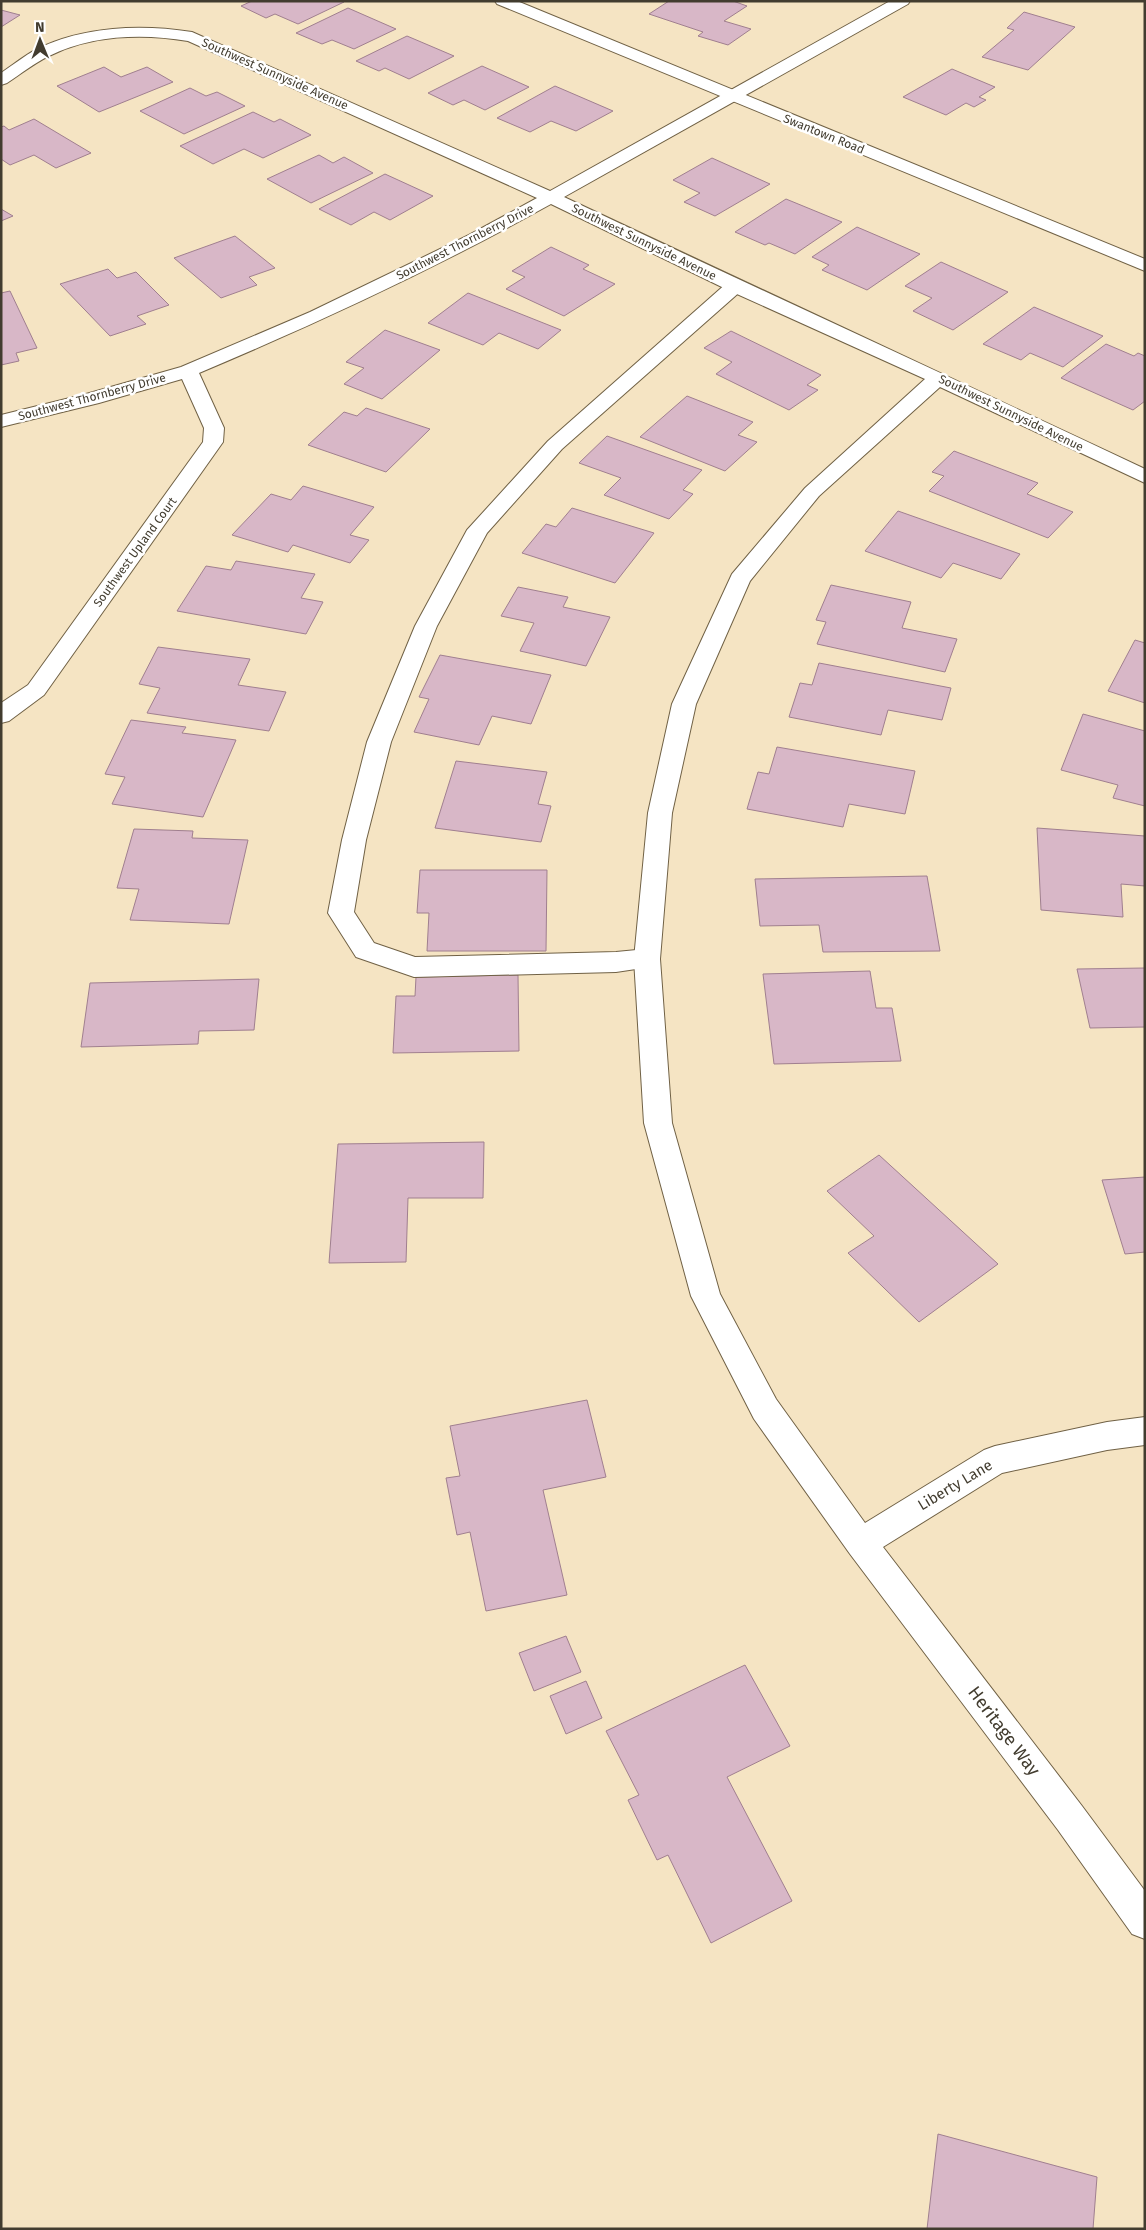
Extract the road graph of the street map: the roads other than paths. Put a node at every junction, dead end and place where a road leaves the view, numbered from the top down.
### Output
1 (503, 1) edge
2 (902, 1) edge
3 (1, 80) edge
4 (733, 97) junction
5 (552, 198) junction
6 (1145, 266) edge
7 (735, 286) junction
8 (188, 371) junction
9 (938, 378) junction
10 (1, 421) edge
11 (1145, 477) edge
12 (1, 715) edge
13 (647, 959) junction
14 (1145, 1432) edge
15 (861, 1543) junction
16 (1145, 1921) edge

1 - 4 street, Swantown Road
2 - 4 street, Southwest Thornberry Drive
3 - 5 street, Southwest Sunnyside Avenue
4 - 5 street, Southwest Thornberry Drive
4 - 6 street, Swantown Road
5 - 7 street, Southwest Sunnyside Avenue
5 - 8 street, Southwest Thornberry Drive
7 - 9 street, Southwest Sunnyside Avenue
7 - 13 street
8 - 10 street, Southwest Thornberry Drive
8 - 12 street, Southwest Upland Court
9 - 11 street, Southwest Sunnyside Avenue
9 - 13 street, Heritage Way
13 - 15 street, Heritage Way
14 - 15 street, Liberty Lane
15 - 16 street, Heritage Way

